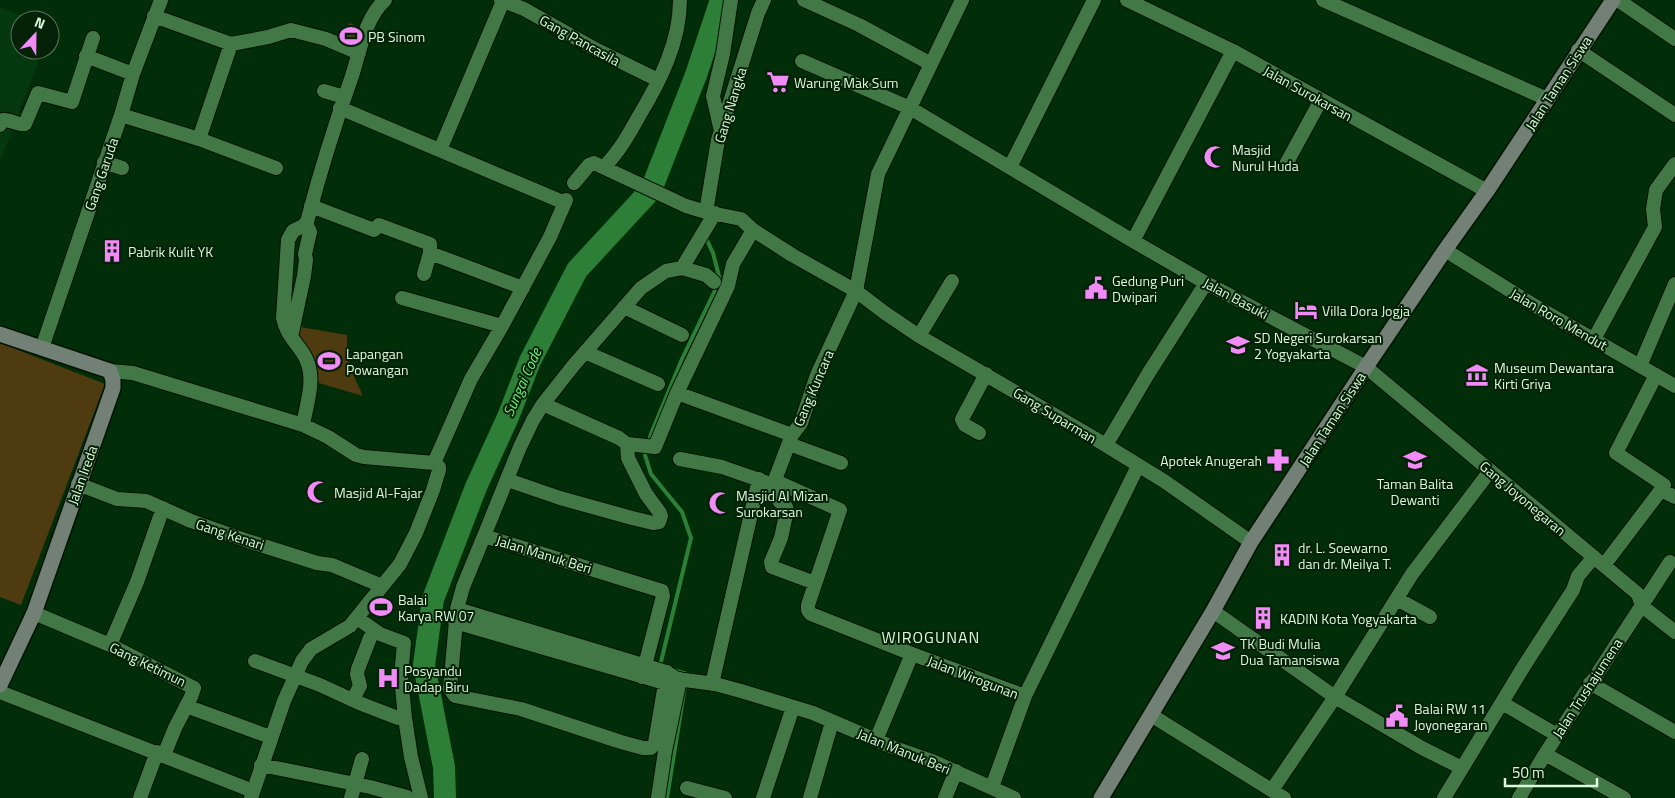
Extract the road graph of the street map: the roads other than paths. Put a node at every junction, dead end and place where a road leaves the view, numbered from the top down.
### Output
1 (160, 0) edge
2 (385, 0) edge
3 (502, 0) edge
4 (680, 0) edge
5 (731, 0) edge
6 (764, 0) edge
7 (804, 0) edge
8 (962, 0) edge
9 (1094, 0) edge
10 (1127, 0) edge
11 (1323, 0) edge
12 (1613, 0) edge
13 (1618, 0) edge
14 (154, 16) junction
15 (93, 38) dead end
16 (1675, 39) edge
17 (231, 44) junction
18 (1578, 50) junction
19 (1233, 51) junction
20 (359, 53) junction
21 (86, 56) junction
22 (802, 61) dead end
23 (931, 64) junction
24 (133, 74) junction
25 (658, 80) junction
26 (324, 91) dead end
27 (1547, 99) junction
28 (1322, 100) junction
29 (342, 102) junction
30 (910, 108) junction
31 (1674, 113) edge
32 (121, 115) junction
33 (0, 125) edge
34 (721, 129) junction
35 (199, 140) junction
36 (440, 150) junction
37 (104, 162) junction
38 (1286, 164) dead end
39 (1675, 164) edge
40 (122, 168) dead end
41 (276, 168) dead end
42 (1010, 168) junction
43 (607, 169) junction
44 (574, 183) dead end
45 (1487, 191) junction
46 (311, 206) junction
47 (710, 213) junction
48 (306, 224) junction
49 (753, 230) junction
50 (1133, 241) junction
51 (1445, 250) junction
52 (430, 253) junction
53 (682, 268) junction
54 (424, 274) dead end
55 (952, 281) dead end
56 (714, 282) dead end
57 (1206, 283) junction
58 (1675, 284) edge
59 (523, 288) junction
60 (856, 291) junction
61 (402, 298) dead end
62 (624, 307) junction
63 (502, 326) junction
64 (0, 334) edge
65 (682, 335) dead end
66 (919, 336) junction
67 (291, 338) junction
68 (1594, 339) junction
69 (42, 348) junction
70 (585, 352) junction
71 (1640, 366) junction
72 (1366, 367) junction
73 (110, 371) junction
74 (986, 374) junction
75 (1656, 375) junction
76 (658, 384) dead end
77 (1675, 386) edge
78 (677, 392) junction
79 (543, 404) junction
80 (303, 425) junction
81 (979, 432) dead end
82 (791, 440) junction
83 (628, 444) junction
84 (1106, 445) junction
85 (680, 459) dead end
86 (434, 463) junction
87 (841, 463) dead end
88 (1138, 466) junction
89 (1490, 471) junction
90 (759, 479) junction
91 (508, 480) junction
92 (774, 483) junction
93 (78, 484) junction
94 (1661, 490) junction
95 (646, 494) junction
96 (1675, 498) edge
97 (163, 508) junction
98 (637, 519) junction
99 (484, 536) junction
100 (1251, 542) junction
101 (1599, 561) junction
102 (1670, 562) dead end
103 (815, 583) junction
104 (382, 586) junction
105 (1397, 599) junction
106 (1642, 606) junction
107 (1213, 611) junction
108 (34, 613) junction
109 (456, 615) junction
110 (1430, 617) dead end
111 (358, 618) junction
112 (1675, 632) edge
113 (370, 638) dead end
114 (110, 645) junction
115 (912, 654) junction
116 (255, 660) dead end
117 (643, 671) junction
118 (295, 676) junction
119 (672, 678) junction
120 (1590, 683) junction
121 (0, 684) edge
122 (712, 684) junction
123 (0, 692) edge
124 (1025, 696) junction
125 (1336, 697) junction
126 (353, 699) junction
127 (1502, 703) junction
128 (186, 706) junction
129 (793, 707) junction
130 (1151, 715) junction
131 (398, 718) dead end
132 (832, 722) junction
133 (1675, 732) edge
134 (1557, 735) junction
135 (272, 736) junction
136 (876, 740) junction
137 (161, 754) junction
138 (1544, 754) junction
139 (362, 759) dead end
140 (261, 765) junction
141 (1462, 768) junction
142 (956, 772) junction
143 (992, 787) junction
144 (687, 788) dead end
145 (1272, 790) junction
146 (353, 791) edge
147 (252, 794) edge
148 (407, 797) edge
149 (140, 798) edge
150 (420, 798) edge
151 (658, 798) edge
152 (725, 798) edge
153 (763, 798) edge
154 (810, 798) edge
155 (945, 798) edge
156 (1014, 798) edge
157 (1101, 798) edge
158 (1284, 798) edge
159 (1444, 798) edge
160 (1519, 798) edge
161 (1624, 798) edge

1 - 14 street, Gang Garuda
2 - 20 street
3 - 25 street, Gang Pancasila
3 - 36 street
4 - 25 street
5 - 34 street
6 - 34 street, Gang Nangka
7 - 23 street
8 - 23 street, Gang Kuncara
9 - 42 street
10 - 19 street, Jalan Surokarsan
11 - 27 street
12 - 18 main road, Jalan Taman Siswa
13 - 16 street
14 - 17 street
14 - 24 street, Gang Garuda
15 - 21 street
17 - 20 street
17 - 35 street
18 - 27 main road, Jalan Taman Siswa
18 - 31 street
19 - 28 street, Jalan Surokarsan
19 - 50 street
20 - 29 street
21 - 24 street
21 - 33 street
22 - 30 street, Jalan Basuki
23 - 30 street, Gang Kuncara
24 - 32 street, Gang Garuda
25 - 43 street
26 - 29 street
27 - 45 main road, Jalan Taman Siswa
28 - 38 street
28 - 45 street, Jalan Surokarsan
29 - 36 street
29 - 46 street
30 - 42 street, Jalan Basuki
30 - 60 street, Gang Kuncara
32 - 35 street
32 - 37 street, Gang Garuda
34 - 47 street, Gang Nangka
35 - 41 street
36 - 59 street
37 - 40 street
37 - 69 street, Gang Garuda
39 - 68 street
42 - 50 street, Jalan Basuki
43 - 44 street
43 - 47 street
45 - 51 main road, Jalan Taman Siswa
46 - 48 street
46 - 52 street
47 - 49 street
47 - 53 street
48 - 67 street
48 - 67 street
49 - 60 street, Gang Suparman
49 - 78 street
50 - 57 street, Jalan Basuki
51 - 68 street, Jalan Roro Mendut
51 - 72 main road, Jalan Taman Siswa
52 - 54 street
52 - 59 street
53 - 56 street
53 - 62 street
55 - 66 street
57 - 72 street, Jalan Basuki
57 - 84 street
58 - 71 street
59 - 63 street
60 - 66 street, Gang Suparman
60 - 82 street, Gang Kuncara
61 - 63 street
62 - 65 street
62 - 70 street
63 - 86 street
64 - 69 main road
66 - 74 street, Gang Suparman
67 - 80 street
68 - 71 street, Jalan Roro Mendut
69 - 73 main road
70 - 76 street
70 - 79 street
71 - 75 street, Jalan Roro Mendut
72 - 89 street, Gang Joyonegaran
72 - 100 main road, Jalan Taman Siswa
73 - 80 street
73 - 93 main road, Jalan Ireda
74 - 81 street
74 - 84 street, Gang Suparman
75 - 77 street, Jalan Roro Mendut
75 - 94 street
78 - 82 street
78 - 83 street
79 - 83 street
79 - 91 street
80 - 86 street
82 - 87 street
82 - 92 street, Gang Kuncara
83 - 95 street
84 - 88 street, Gang Suparman
85 - 90 street
86 - 104 street
88 - 100 street, Gang Suparman
88 - 124 street
89 - 101 street, Gang Joyonegaran
89 - 105 street
90 - 92 street
90 - 122 street
91 - 98 street
91 - 99 street
92 - 103 street
92 - 103 street, Jalan Wirogunan
93 - 97 street, Gang Kenari
93 - 108 main road, Jalan Ireda
94 - 96 street
94 - 101 street
95 - 98 street
95 - 98 street
97 - 104 street, Gang Kenari
97 - 114 street
99 - 109 street, Jalan Manuk Beri
99 - 117 street, Jalan Manuk Beri
100 - 107 main road, Jalan Taman Siswa
101 - 106 street, Gang Joyonegaran
101 - 127 street
102 - 106 street, Jalan Trushajumena
103 - 115 street, Jalan Wirogunan
104 - 111 street
105 - 110 street
105 - 125 street
106 - 112 street, Gang Joyonegaran
106 - 120 street, Jalan Trushajumena
107 - 125 street
107 - 130 main road, Jalan Taman Siswa
108 - 114 street, Gang Ketimun
108 - 121 main road, Jalan Ireda
109 - 117 street
109 - 119 street, Jalan Manuk Beri
111 - 118 street
111 - 150 street
113 - 126 street
114 - 128 street, Gang Ketimun
115 - 124 street, Jalan Wirogunan
115 - 136 street
116 - 118 street
117 - 119 street, Jalan Manuk Beri
118 - 126 street
118 - 135 street
119 - 122 street, Jalan Manuk Beri
119 - 151 street
120 - 133 street
120 - 134 street, Jalan Trushajumena
122 - 129 street, Jalan Manuk Beri
123 - 137 street
124 - 143 street
125 - 141 street
125 - 145 street
126 - 131 street
127 - 134 street
127 - 141 street
128 - 135 street
128 - 137 street, Gang Ketimun
129 - 132 street, Jalan Manuk Beri
129 - 153 street
130 - 145 street
130 - 157 main road, Jalan Taman Siswa
132 - 136 street, Jalan Manuk Beri
132 - 154 street
134 - 138 street, Jalan Trushajumena
135 - 140 street
136 - 142 street, Jalan Manuk Beri
137 - 147 street
137 - 149 street, Gang Ketimun
138 - 160 street, Jalan Trushajumena
138 - 161 street
139 - 146 street
140 - 146 street
140 - 147 street
141 - 159 street
142 - 143 street, Jalan Manuk Beri
142 - 155 street
143 - 156 street, Jalan Manuk Beri
144 - 152 street
145 - 158 street
146 - 148 street

